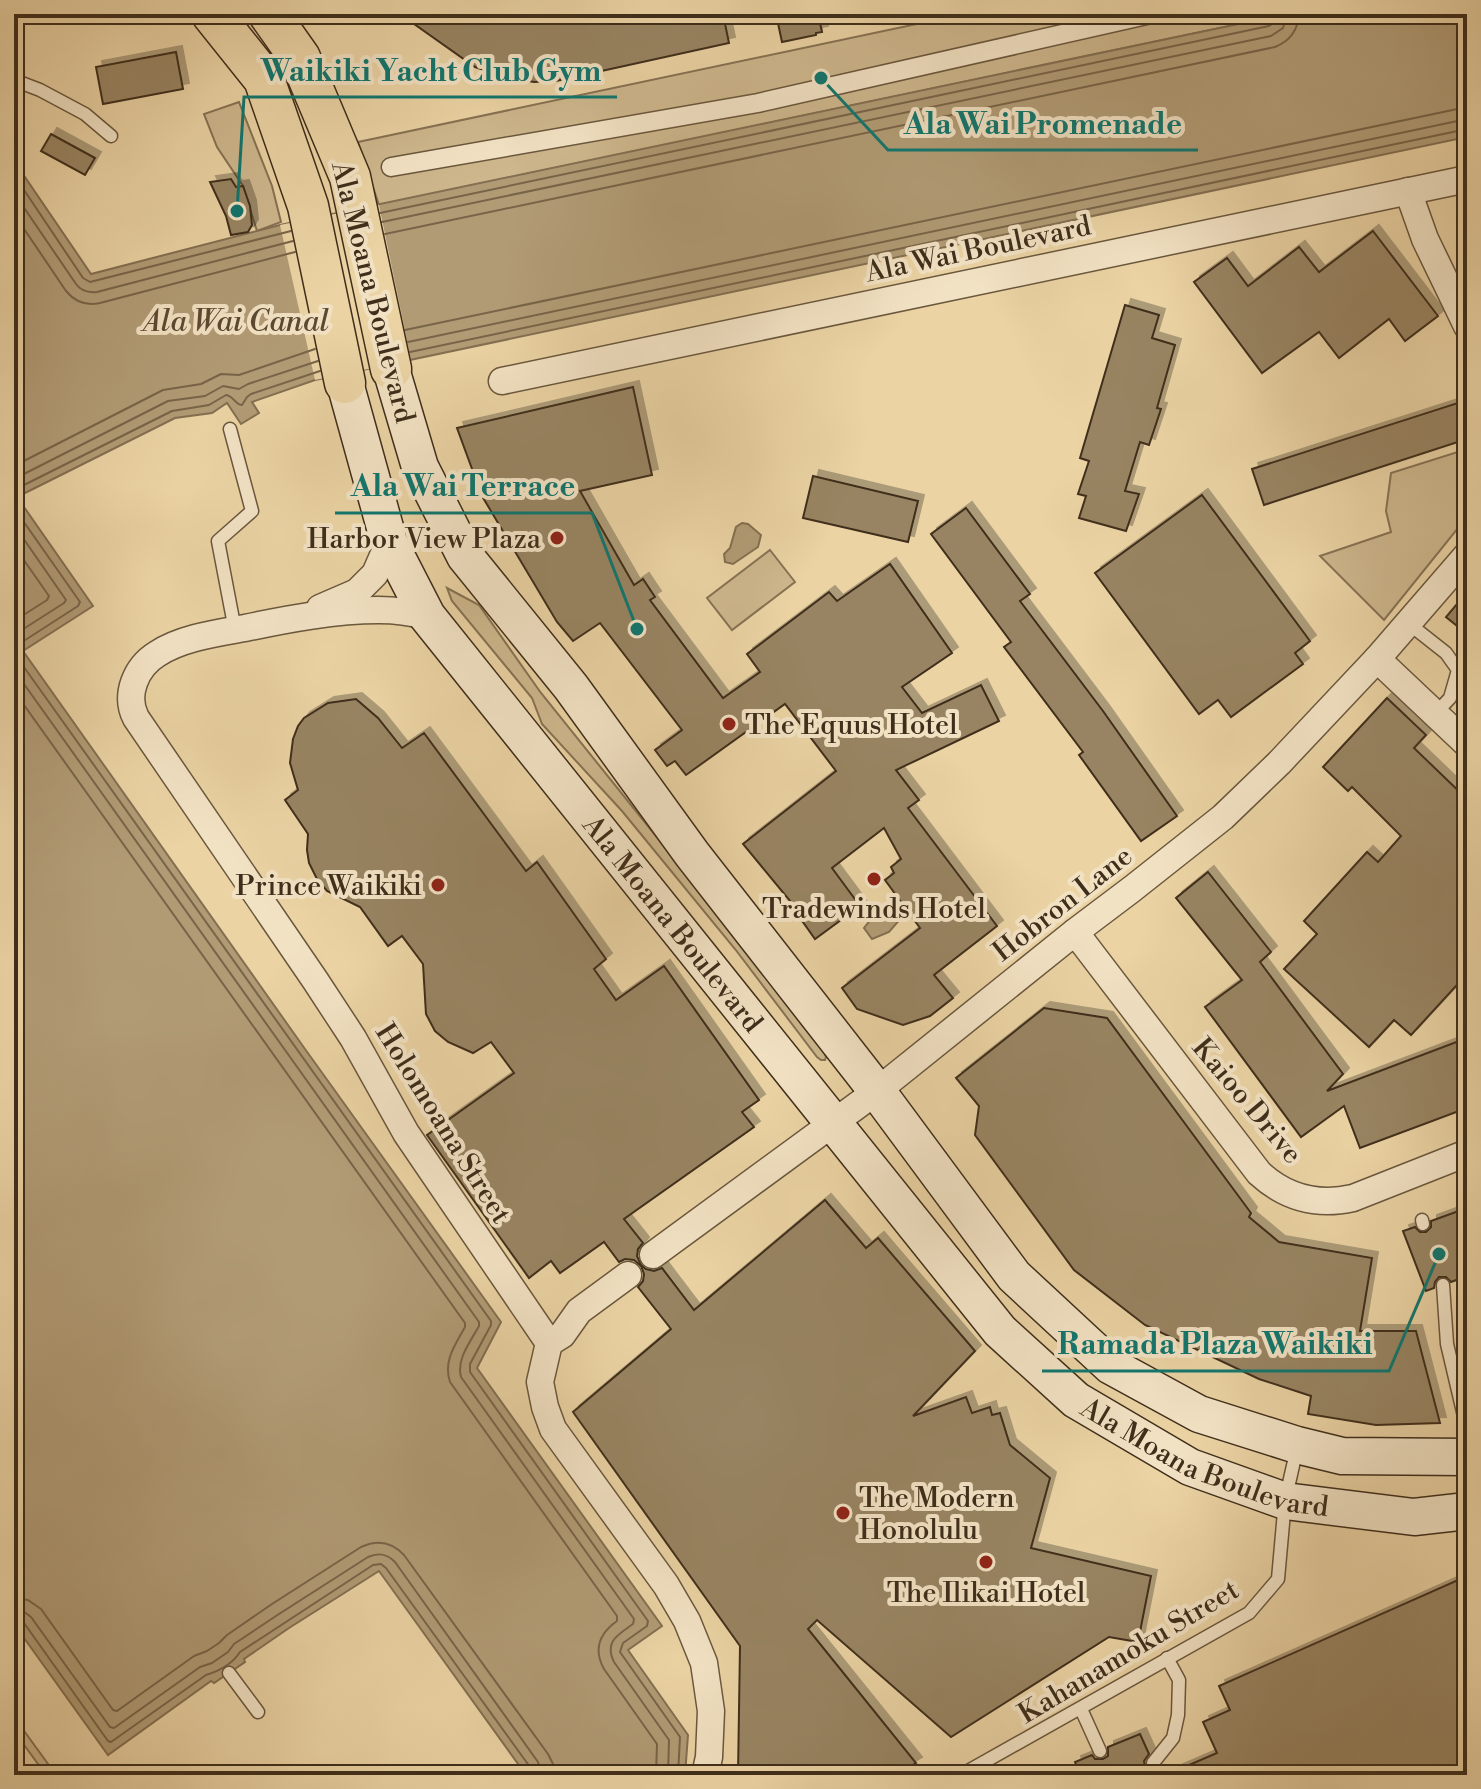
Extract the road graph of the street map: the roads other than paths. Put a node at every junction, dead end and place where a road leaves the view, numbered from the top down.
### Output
1 (212, 14) edge
2 (269, 14) edge
3 (1151, 14) edge
4 (14, 80) edge
5 (111, 136) dead end
6 (391, 167) dead end
7 (1467, 179) edge
8 (1408, 191) junction
9 (1467, 326) edge
10 (391, 369) joint
11 (502, 381) dead end
12 (345, 383) joint
13 (230, 429) dead end
14 (389, 542) junction
15 (1467, 555) edge
16 (427, 616) junction
17 (294, 618) junction
18 (1408, 623) junction
19 (235, 630) junction
20 (1377, 659) junction
21 (1435, 714) junction
22 (1467, 744) edge
23 (1075, 932) junction
24 (877, 1091) junction
25 (834, 1123) junction
26 (1467, 1153) edge
27 (653, 1255) dead end
28 (628, 1275) dead end
29 (1443, 1285) dead end
30 (549, 1343) junction
31 (1467, 1429) edge
32 (1297, 1445) junction
33 (1467, 1457) edge
34 (1285, 1501) junction
35 (1467, 1511) edge
36 (1167, 1658) junction
37 (229, 1673) dead end
38 (1081, 1709) junction
39 (258, 1712) dead end
40 (1100, 1751) dead end
41 (1153, 1763) dead end
42 (705, 1775) edge
43 (961, 1775) edge

1 - 12 main road, Ala Moana Boulevard
2 - 10 main road, Ala Moana Boulevard
3 - 6 street
4 - 5 lane
7 - 8 street, Ala Wai Boulevard
8 - 9 street
8 - 11 street, Ala Wai Boulevard
10 - 24 main road, Ala Moana Boulevard
12 - 14 main road, Ala Moana Boulevard
13 - 19 lane
14 - 16 main road, Ala Moana Boulevard
14 - 17 street, Holomoana Street
15 - 18 street, Hobron Lane
16 - 17 street, Holomoana Street
16 - 25 main road, Ala Moana Boulevard
17 - 19 street, Holomoana Street
18 - 20 street, Hobron Lane
18 - 21 lane
19 - 30 street, Holomoana Street
20 - 21 street
20 - 23 street, Hobron Lane
21 - 22 street
23 - 24 street, Hobron Lane
23 - 26 street, Kaioo Drive
24 - 25 street, Hobron Lane
24 - 32 main road, Ala Moana Boulevard
25 - 27 street, Hobron Lane
25 - 34 main road, Ala Moana Boulevard
28 - 30 street
29 - 31 lane
30 - 42 street
32 - 33 main road, Ala Moana Boulevard
32 - 34 lane, Kahanamoku Street
34 - 35 main road, Ala Moana Boulevard
34 - 36 lane, Kahanamoku Street
36 - 38 lane, Kahanamoku Street
36 - 41 lane
37 - 39 lane
38 - 40 lane
38 - 43 lane, Kahanamoku Street

